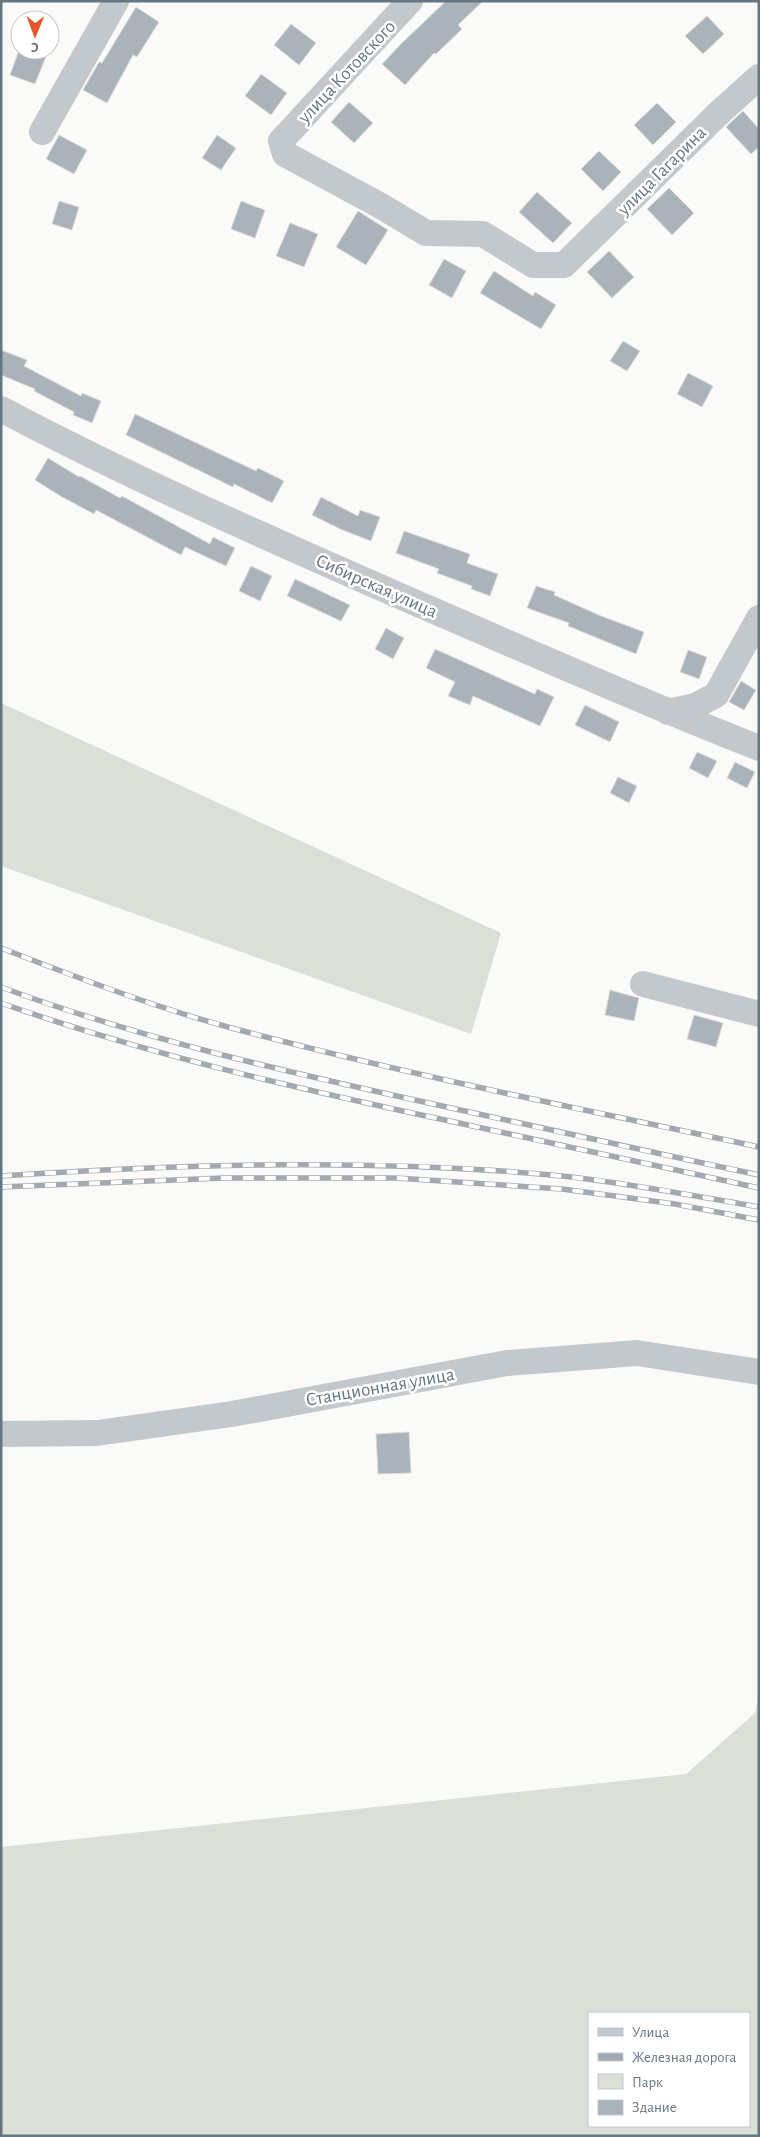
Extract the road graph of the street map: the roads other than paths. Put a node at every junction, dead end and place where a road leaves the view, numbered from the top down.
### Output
1 (116, 1) edge
2 (410, 1) edge
3 (759, 77) edge
4 (42, 132) dead end
5 (564, 265) joint
6 (1, 408) edge
7 (759, 618) edge
8 (668, 712) junction
9 (759, 748) edge
10 (643, 984) dead end
11 (759, 1014) edge
12 (759, 1372) edge
13 (1, 1434) edge

1 - 4 street
2 - 5 street, улица Котовского
3 - 5 street, улица Гагарина
6 - 8 street, Сибирская улица
7 - 8 street
8 - 9 street, Сибирская улица
10 - 11 street
12 - 13 street, Станционная улица

